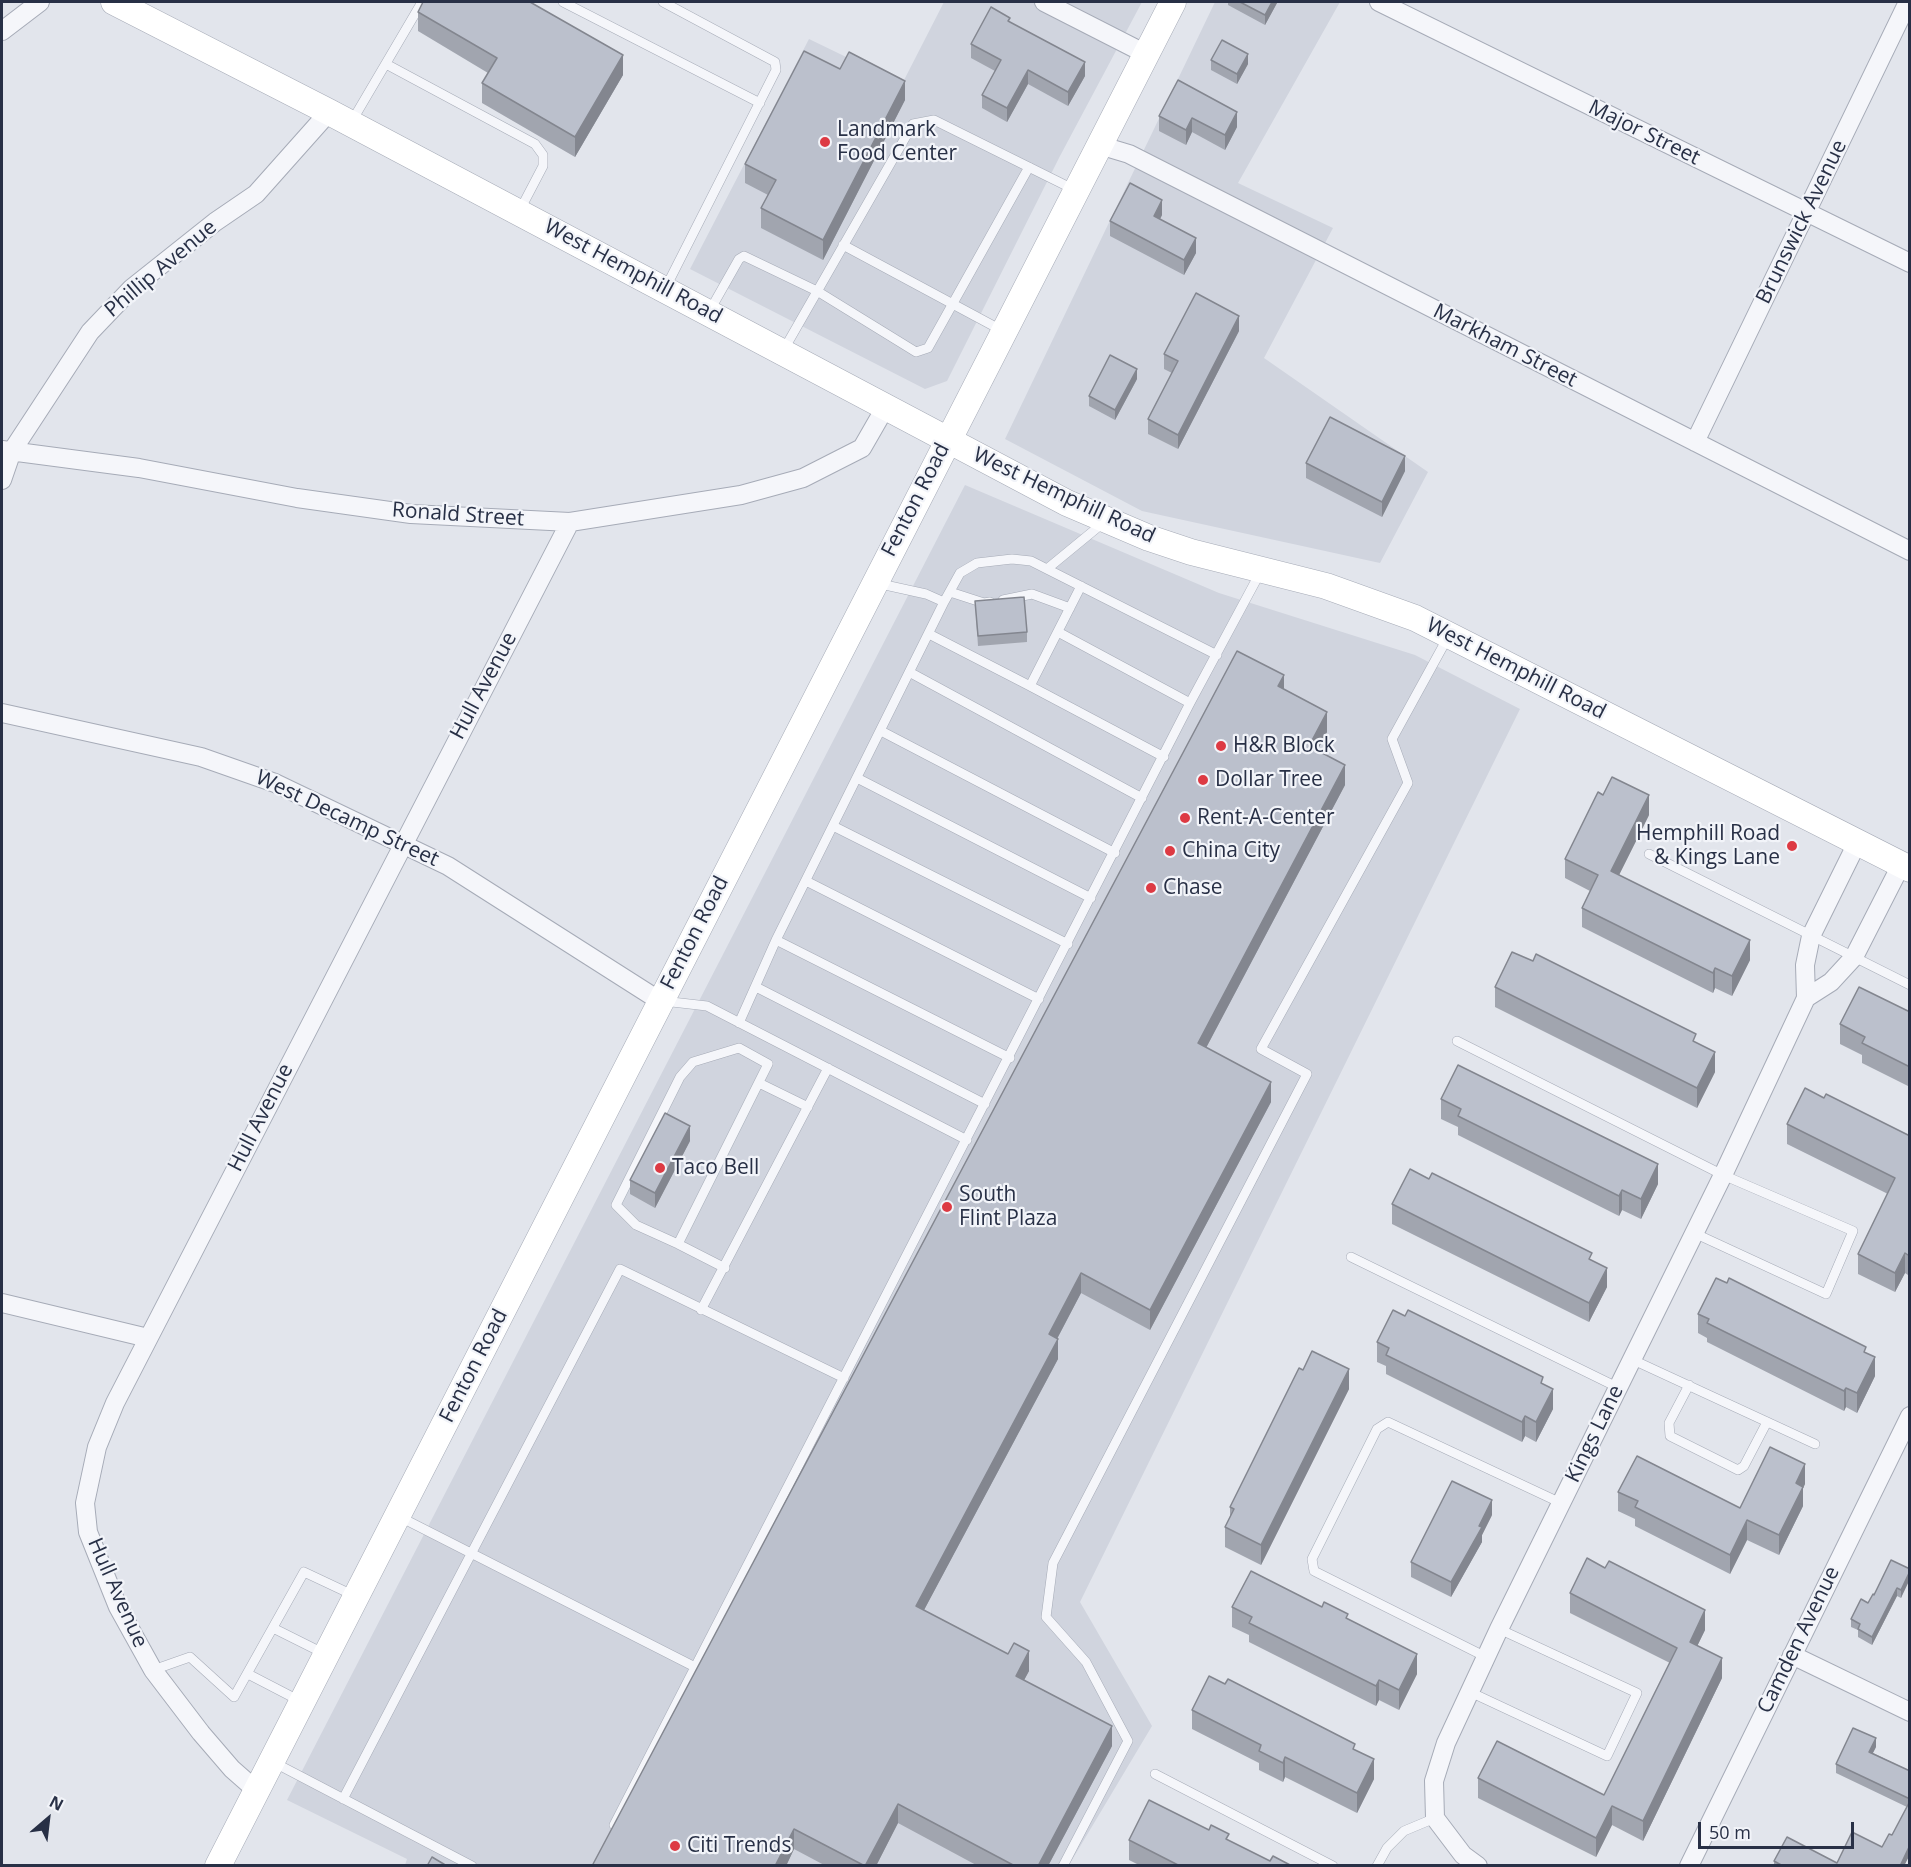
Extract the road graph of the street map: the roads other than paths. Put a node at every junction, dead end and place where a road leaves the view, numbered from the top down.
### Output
1 (40, 2) edge
2 (114, 2) edge
3 (422, 2) edge
4 (563, 2) edge
5 (663, 2) edge
6 (1044, 2) edge
7 (1173, 2) edge
8 (1379, 2) edge
9 (1908, 2) edge
10 (2, 31) edge
11 (1146, 54) junction
12 (386, 64) junction
13 (760, 103) junction
14 (340, 118) junction
15 (1099, 145) junction
16 (1029, 167) junction
17 (1076, 190) junction
18 (519, 212) junction
19 (1806, 213) junction
20 (843, 246) junction
21 (1910, 263) edge
22 (665, 289) junction
23 (817, 291) junction
24 (953, 304) junction
25 (709, 312) junction
26 (1003, 331) junction
27 (783, 351) junction
28 (885, 408) junction
29 (946, 440) junction
30 (1695, 442) junction
31 (7, 451) edge
32 (2, 480) edge
33 (1106, 521) junction
34 (570, 522) junction
35 (1910, 551) edge
36 (1047, 569) junction
37 (1262, 569) junction
38 (874, 583) junction
39 (1081, 586) junction
40 (950, 592) junction
41 (944, 602) junction
42 (1070, 608) junction
43 (1058, 632) junction
44 (929, 634) junction
45 (1449, 635) junction
46 (1217, 655) junction
47 (911, 673) junction
48 (1030, 686) junction
49 (1190, 703) junction
50 (2, 713) edge
51 (881, 731) junction
52 (1164, 756) junction
53 (857, 778) junction
54 (1142, 798) junction
55 (833, 826) junction
56 (402, 842) junction
57 (1857, 843) junction
58 (1115, 853) junction
59 (1650, 854) dead end
60 (1905, 867) edge
61 (806, 881) junction
62 (1091, 898) junction
63 (1811, 936) junction
64 (776, 940) junction
65 (1068, 944) junction
66 (1854, 957) junction
67 (1910, 986) edge
68 (756, 987) junction
69 (1806, 998) junction
70 (1039, 999) junction
71 (660, 1001) junction
72 (739, 1023) junction
73 (1457, 1041) dead end
74 (1010, 1058) junction
75 (828, 1068) junction
76 (759, 1083) junction
77 (985, 1104) junction
78 (808, 1107) junction
79 (967, 1140) junction
80 (1723, 1175) junction
81 (1694, 1233) junction
82 (678, 1244) junction
83 (1351, 1257) dead end
84 (724, 1268) junction
85 (2, 1303) edge
86 (701, 1310) junction
87 (148, 1338) junction
88 (1631, 1359) junction
89 (844, 1378) junction
90 (1689, 1385) junction
91 (1617, 1387) junction
92 (1910, 1416) edge
93 (1767, 1422) junction
94 (1905, 1435) edge
95 (1815, 1444) dead end
96 (1561, 1503) junction
97 (398, 1516) junction
98 (470, 1552) junction
99 (357, 1597) junction
100 (273, 1628) junction
101 (1499, 1629) junction
102 (327, 1655) junction
103 (1792, 1655) junction
104 (1486, 1657) junction
105 (695, 1667) junction
106 (153, 1670) junction
107 (248, 1674) junction
108 (1470, 1692) junction
109 (303, 1702) junction
110 (1910, 1712) edge
111 (273, 1762) junction
112 (1155, 1774) dead end
113 (257, 1791) junction
114 (343, 1799) junction
115 (1435, 1818) junction
116 (607, 1838) edge
117 (218, 1866) edge
118 (472, 1866) edge
119 (1063, 1866) edge
120 (1333, 1866) edge
121 (1377, 1866) edge
122 (1478, 1866) edge
123 (1689, 1866) edge

1 - 10 street
2 - 14 street, West Hemphill Road
3 - 12 lane
4 - 13 lane
5 - 13 lane
6 - 11 street
7 - 11 street, Fenton Road
8 - 19 street, Major Street
9 - 19 street, Brunswick Avenue
11 - 15 street, Fenton Road
12 - 14 lane
12 - 18 lane
13 - 22 lane
14 - 18 street, West Hemphill Road
14 - 31 street, Phillip Avenue
15 - 17 street, Fenton Road
15 - 30 street, Markham Street
16 - 17 lane
16 - 20 lane
16 - 24 lane
17 - 26 street, Fenton Road
18 - 22 street, West Hemphill Road
19 - 21 street, Major Street
19 - 30 street, Brunswick Avenue
20 - 23 lane
20 - 24 lane
22 - 25 street, West Hemphill Road
23 - 24 lane
23 - 25 lane
23 - 27 lane
24 - 26 lane
25 - 27 street, West Hemphill Road
26 - 29 street, Fenton Road
27 - 28 street, West Hemphill Road
28 - 29 street, West Hemphill Road
28 - 34 street, Ronald Street
29 - 33 street, West Hemphill Road
29 - 38 street, Fenton Road
30 - 35 street, Markham Street
31 - 32 street, Phillip Avenue
31 - 34 street, Ronald Street
33 - 36 lane
33 - 37 street, West Hemphill Road
34 - 56 street, Hull Avenue
36 - 39 lane
36 - 40 lane
37 - 45 street, West Hemphill Road
37 - 46 lane
38 - 41 lane
38 - 71 street, Fenton Road
39 - 42 lane
39 - 46 lane
40 - 41 lane
40 - 42 lane
41 - 44 lane
42 - 43 lane
43 - 48 lane
43 - 49 lane
44 - 47 lane
44 - 48 lane
45 - 57 street, West Hemphill Road
45 - 119 lane
46 - 49 lane
47 - 51 lane
47 - 54 lane
48 - 52 lane
49 - 52 lane
50 - 56 street, West Decamp Street
51 - 53 lane
51 - 58 lane
52 - 54 lane
53 - 55 lane
53 - 62 lane
54 - 58 lane
55 - 61 lane
55 - 65 lane
56 - 71 street, West Decamp Street
56 - 87 street, Hull Avenue
57 - 60 street, West Hemphill Road
57 - 63 street, Kings Lane
58 - 62 lane
59 - 63 lane
60 - 66 street
61 - 64 lane
61 - 70 lane
62 - 65 lane
63 - 66 lane
63 - 69 street, Kings Lane
64 - 68 lane
64 - 74 lane
65 - 70 lane
66 - 67 lane
66 - 69 street
68 - 72 lane
68 - 77 lane
69 - 80 street, Kings Lane
70 - 74 lane
71 - 72 lane
71 - 97 street, Fenton Road
72 - 75 lane
73 - 80 lane
74 - 77 lane
75 - 78 lane
75 - 79 lane
76 - 78 lane
76 - 82 lane
76 - 82 lane
77 - 79 lane
78 - 84 lane
79 - 89 lane
80 - 81 street, Kings Lane
80 - 81 lane
81 - 88 street, Kings Lane
82 - 84 lane
83 - 91 lane
84 - 86 lane
85 - 87 street
86 - 89 lane
86 - 98 lane
87 - 106 street, Hull Avenue
88 - 90 lane
88 - 91 street, Kings Lane
89 - 105 lane
90 - 93 lane
90 - 93 lane
91 - 96 street, Kings Lane
92 - 94 street, Camden Avenue
93 - 95 lane
94 - 103 street, Camden Avenue
96 - 101 street, Kings Lane
96 - 104 lane
97 - 98 lane
97 - 99 street, Fenton Road
98 - 105 lane
98 - 114 lane
99 - 100 lane
99 - 102 street, Fenton Road
100 - 102 lane
100 - 107 lane
101 - 104 street, Kings Lane
101 - 108 lane
102 - 109 street, Fenton Road
103 - 110 street
103 - 123 street, Camden Avenue
104 - 108 street, Kings Lane
105 - 116 lane
106 - 107 lane
106 - 113 street, Hull Avenue
107 - 109 lane
108 - 115 street, Kings Lane
109 - 111 street, Fenton Road
111 - 113 street, Fenton Road
111 - 114 lane
112 - 120 lane
113 - 117 street, Fenton Road
114 - 118 lane
115 - 121 lane
115 - 122 street

